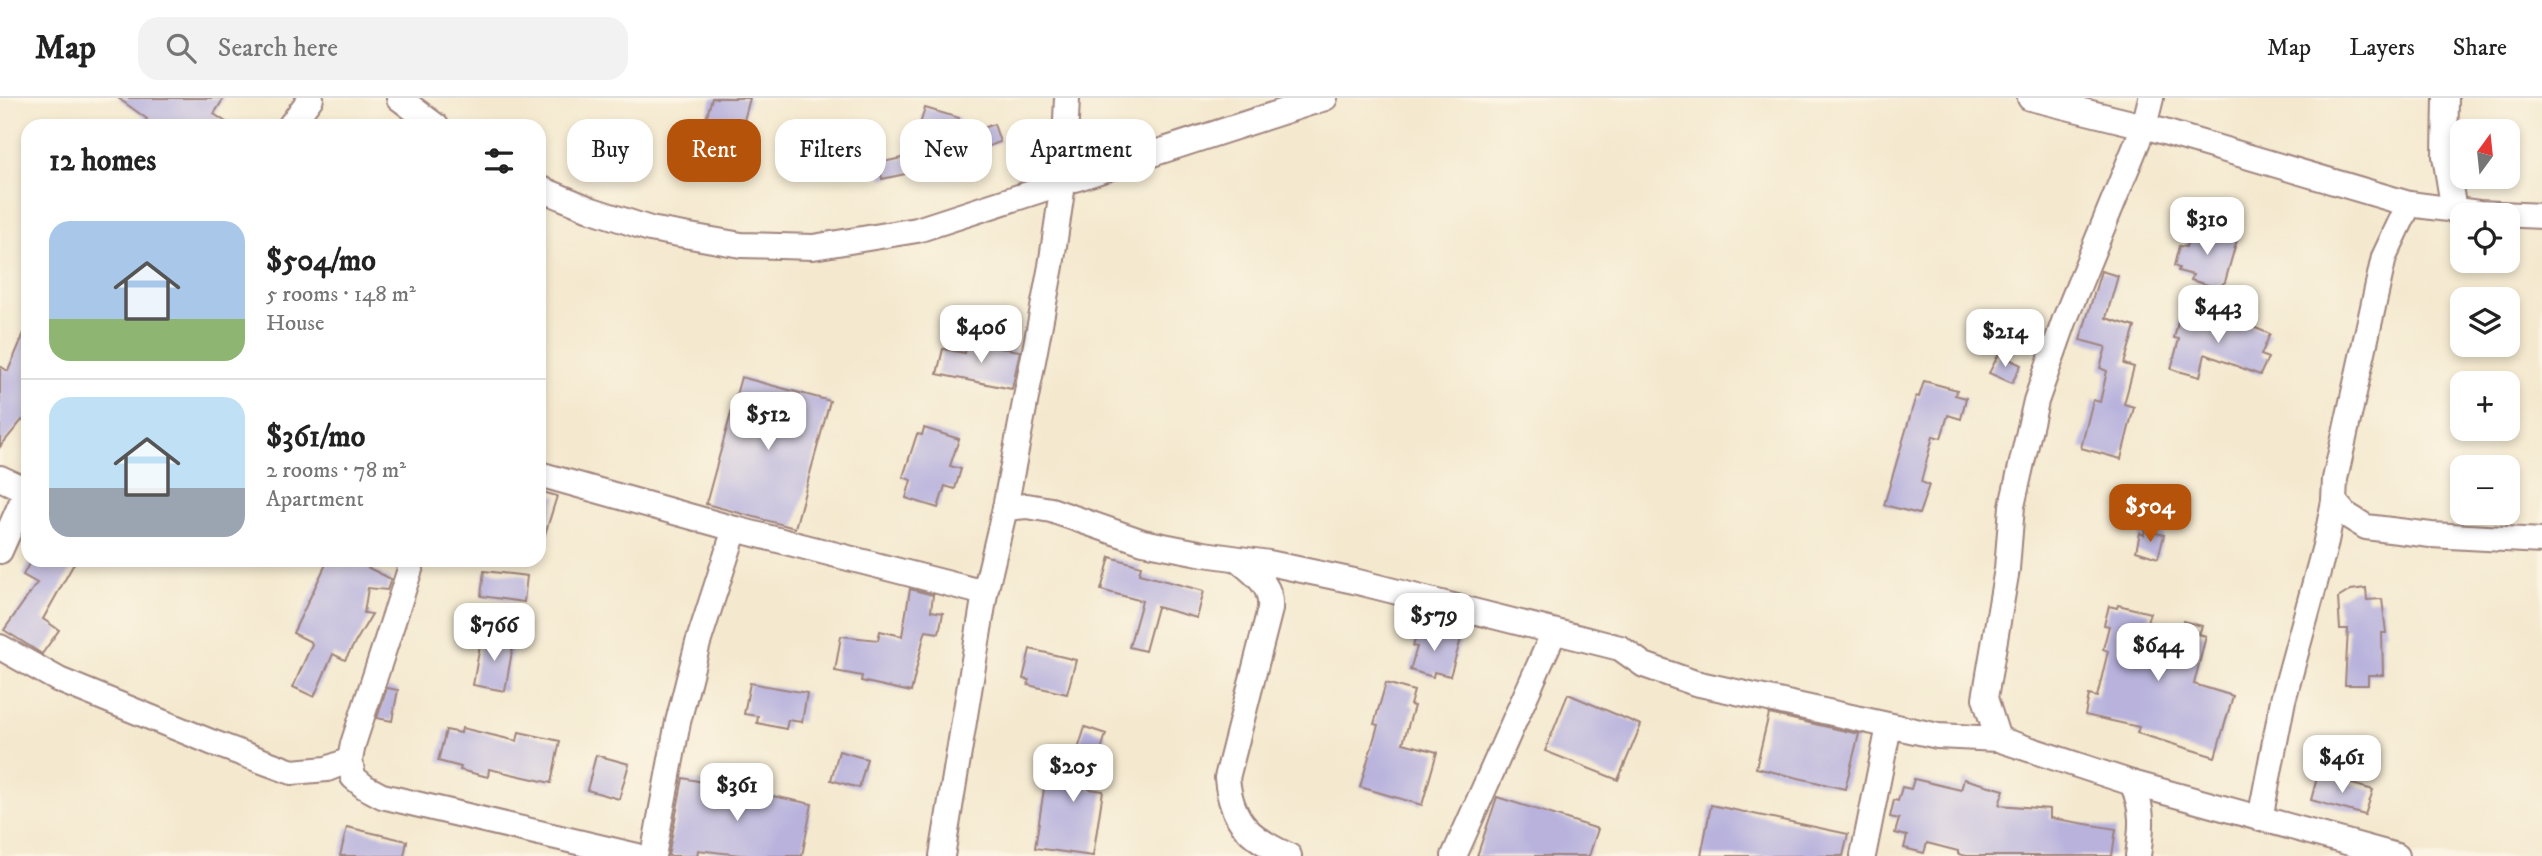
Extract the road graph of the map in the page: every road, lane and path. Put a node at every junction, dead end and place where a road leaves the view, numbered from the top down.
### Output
1 (311, 98) edge
2 (400, 98) edge
3 (1067, 98) edge
4 (1325, 98) edge
5 (2030, 98) edge
6 (2151, 98) edge
7 (2446, 98) edge
8 (295, 119) edge
9 (427, 119) edge
10 (2144, 126) junction
11 (1063, 184) junction
12 (546, 191) edge
13 (2453, 203) edge
14 (2409, 204) junction
15 (2450, 210) edge
16 (2520, 215) edge
17 (2542, 216) edge
18 (546, 476) edge
19 (0, 478) edge
20 (21, 487) edge
21 (2334, 501) junction
22 (21, 503) edge
23 (1005, 508) junction
24 (2366, 527) junction
25 (735, 530) junction
26 (2542, 541) edge
27 (2325, 546) junction
28 (0, 551) edge
29 (1239, 560) junction
30 (411, 567) edge
31 (985, 593) junction
32 (1554, 632) junction
33 (0, 647) edge
34 (1889, 726) junction
35 (1998, 739) junction
36 (350, 760) junction
37 (2132, 783) junction
38 (2260, 819) junction
39 (637, 856) edge
40 (653, 856) edge
41 (942, 856) edge
42 (1289, 856) edge
43 (1454, 856) edge
44 (1863, 856) edge
45 (2138, 856) edge
46 (2397, 856) edge

1 - 8 street
2 - 9 street
3 - 11 street
4 - 11 street
5 - 10 street
6 - 10 street
7 - 13 street
10 - 14 street
10 - 35 street
11 - 12 street
11 - 23 street
14 - 15 street
14 - 21 street
16 - 17 street
18 - 25 street
19 - 20 street
21 - 24 street
21 - 27 street
22 - 28 street
23 - 29 street
23 - 31 street
24 - 26 street
24 - 27 street
25 - 31 street
25 - 40 street
27 - 38 street
29 - 32 street
29 - 42 street
30 - 36 street
31 - 41 street
32 - 34 street
32 - 43 street
33 - 36 street
34 - 35 street
34 - 44 street
35 - 37 street
36 - 39 street
37 - 38 street
37 - 45 street
38 - 46 street

